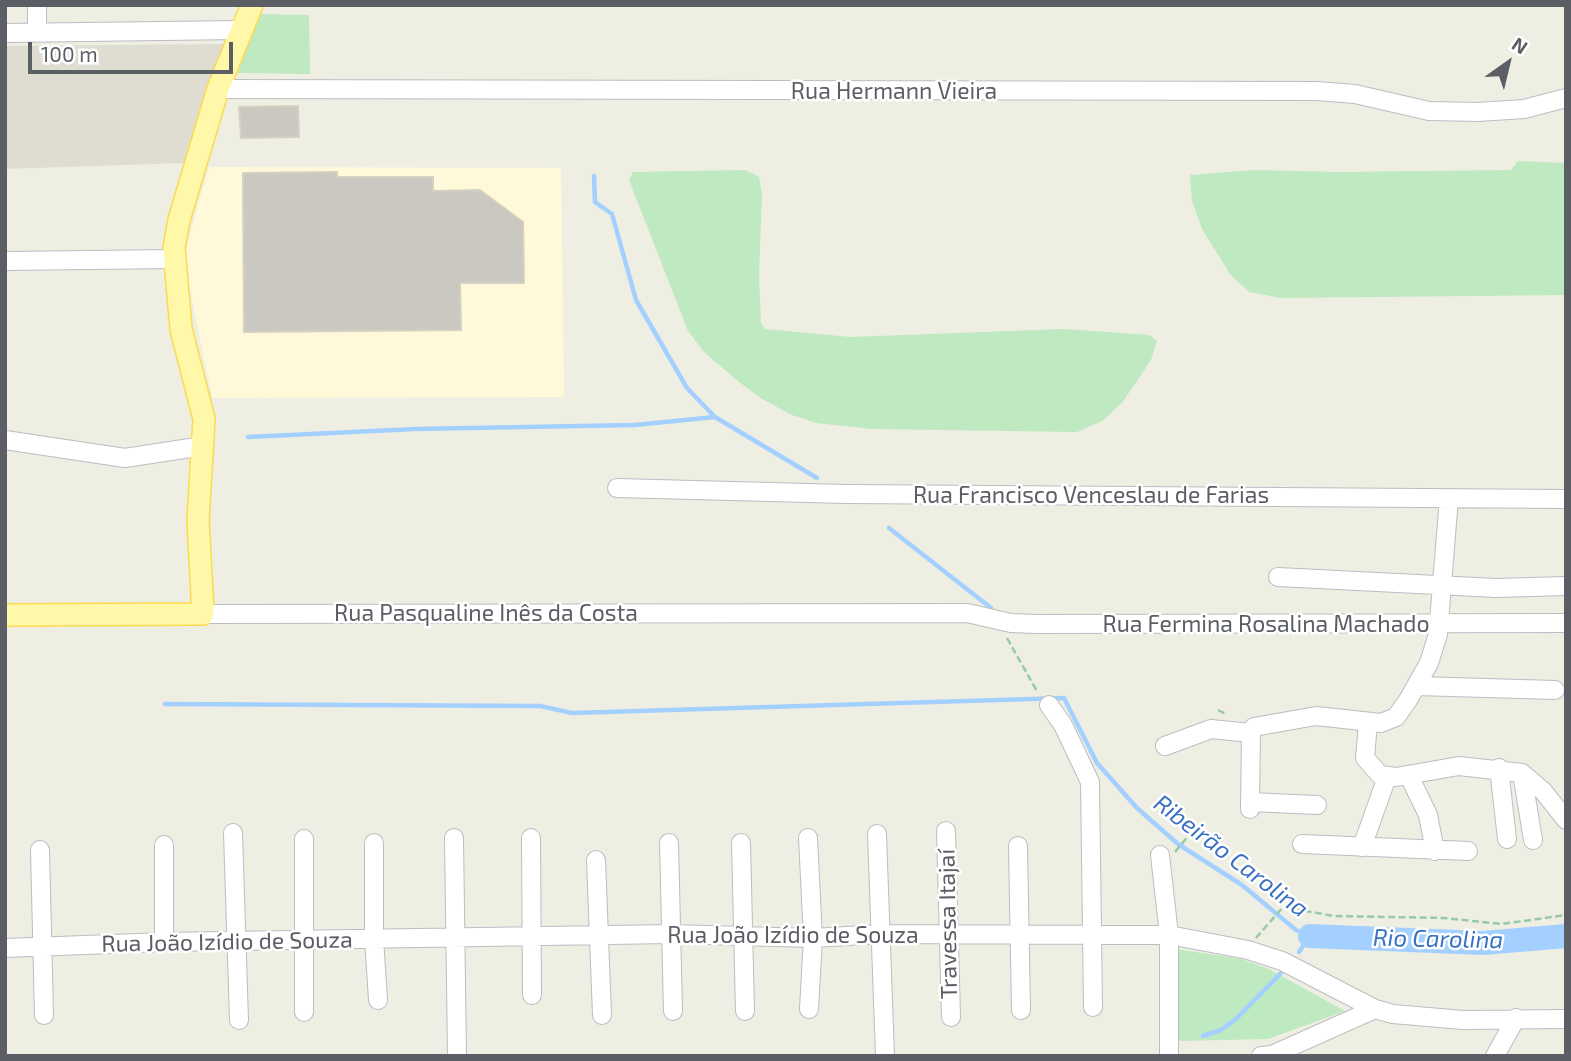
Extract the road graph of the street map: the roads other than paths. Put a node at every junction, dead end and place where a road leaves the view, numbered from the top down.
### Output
1 (37, 5) edge
2 (252, 5) edge
3 (240, 30) junction
4 (5, 33) edge
5 (37, 33) junction
6 (218, 89) junction
7 (1566, 99) edge
8 (174, 259) junction
9 (5, 261) edge
10 (5, 440) edge
11 (203, 446) junction
12 (617, 488) dead end
13 (1449, 498) junction
14 (1566, 499) edge
15 (1278, 577) dead end
16 (1444, 585) junction
17 (1566, 586) edge
18 (967, 613) joint
19 (202, 614) junction
20 (5, 615) edge
21 (1566, 623) edge
22 (1439, 624) junction
23 (1417, 685) junction
24 (1555, 690) dead end
25 (1043, 699) road end
26 (1368, 723) junction
27 (1251, 733) junction
28 (1165, 746) dead end
29 (1499, 768) junction
30 (1522, 773) junction
31 (1409, 776) junction
32 (1387, 777) junction
33 (1317, 805) dead end
34 (1566, 820) edge
35 (946, 831) dead end
36 (233, 833) dead end
37 (877, 834) dead end
38 (454, 838) dead end
39 (531, 838) dead end
40 (808, 838) dead end
41 (304, 839) dead end
42 (1507, 839) dead end
43 (1533, 840) dead end
44 (374, 843) dead end
45 (669, 843) dead end
46 (741, 843) dead end
47 (1302, 844) dead end
48 (164, 845) dead end
49 (1018, 846) dead end
50 (1362, 847) junction
51 (40, 850) dead end
52 (1434, 851) junction
53 (1468, 851) dead end
54 (1165, 859) road end
55 (596, 860) dead end
56 (1018, 933) junction
57 (1092, 933) junction
58 (671, 934) junction
59 (881, 934) junction
60 (1168, 935) junction
61 (741, 936) junction
62 (530, 937) junction
63 (601, 937) junction
64 (949, 937) junction
65 (374, 938) junction
66 (813, 938) junction
67 (455, 939) junction
68 (302, 941) junction
69 (164, 942) junction
70 (236, 942) junction
71 (5, 948) edge
72 (44, 948) junction
73 (532, 995) dead end
74 (378, 1000) dead end
75 (1093, 1007) dead end
76 (809, 1009) dead end
77 (1375, 1009) junction
78 (673, 1010) dead end
79 (1021, 1010) dead end
80 (744, 1011) dead end
81 (304, 1012) dead end
82 (44, 1015) dead end
83 (602, 1015) dead end
84 (951, 1017) dead end
85 (1516, 1018) junction
86 (1566, 1018) edge
87 (239, 1020) dead end
88 (1298, 1050) edge
89 (1272, 1055) edge
90 (457, 1056) edge
91 (885, 1056) edge
92 (1169, 1056) edge
93 (1261, 1056) edge
94 (1495, 1056) edge

1 - 5 street
2 - 3 main road
3 - 5 street
3 - 6 main road
4 - 5 street
6 - 7 street, Rua Hermann Vieira
6 - 8 main road
8 - 9 street
8 - 11 main road
10 - 11 street
11 - 19 main road
12 - 13 street, Rua Francisco Venceslau de Farias
13 - 14 street, Rua Francisco Venceslau de Farias
13 - 16 street
15 - 16 street
16 - 17 street
16 - 22 street
18 - 19 street, Rua Pasqualine Inês da Costa
18 - 22 street, Rua Fermina Rosalina Machado
19 - 20 main road, Rua Pasqualine Inês da Costa
21 - 22 street, Rua Fermina Rosalina Machado
22 - 23 street
23 - 24 street
23 - 26 street
25 - 57 street
26 - 27 street
26 - 32 street
27 - 28 street
27 - 33 street
29 - 30 street
29 - 31 street
29 - 42 street
30 - 34 street
30 - 43 street
31 - 32 street
31 - 52 street
32 - 50 street
35 - 64 street, Travessa Itajaí
36 - 70 street
37 - 59 street
38 - 67 street
39 - 62 street
40 - 66 street
41 - 68 street
44 - 65 street
45 - 58 street
46 - 61 street
47 - 50 street
48 - 69 street
49 - 56 street
50 - 52 street
51 - 72 street
52 - 53 street
54 - 60 street
55 - 63 street
56 - 57 street, Rua João Izídio de Souza
56 - 64 street, Rua João Izídio de Souza
56 - 79 street
57 - 60 street, Rua João Izídio de Souza
57 - 75 street
58 - 61 street, Rua João Izídio de Souza
58 - 63 street, Rua João Izídio de Souza
58 - 78 street
59 - 64 street, Rua João Izídio de Souza
59 - 66 street, Rua João Izídio de Souza
59 - 91 street
60 - 77 street, Rua João Izídio de Souza
60 - 92 street
61 - 66 street, Rua João Izídio de Souza
61 - 80 street
62 - 63 street, Rua João Izídio de Souza
62 - 67 street, Rua João Izídio de Souza
62 - 73 street
63 - 83 street
64 - 84 street, Travessa Itajaí
65 - 67 street, Rua João Izídio de Souza
65 - 68 street, Rua João Izídio de Souza
65 - 74 street
66 - 76 street
67 - 90 street
68 - 70 street, Rua João Izídio de Souza
68 - 81 street
69 - 70 street, Rua João Izídio de Souza
69 - 72 street, Rua João Izídio de Souza
70 - 87 street
71 - 72 street, Rua João Izídio de Souza
72 - 82 street
77 - 85 street, Rua João Izídio de Souza
77 - 88 street
85 - 86 street, Rua João Izídio de Souza
85 - 94 street
88 - 89 street
89 - 93 street

